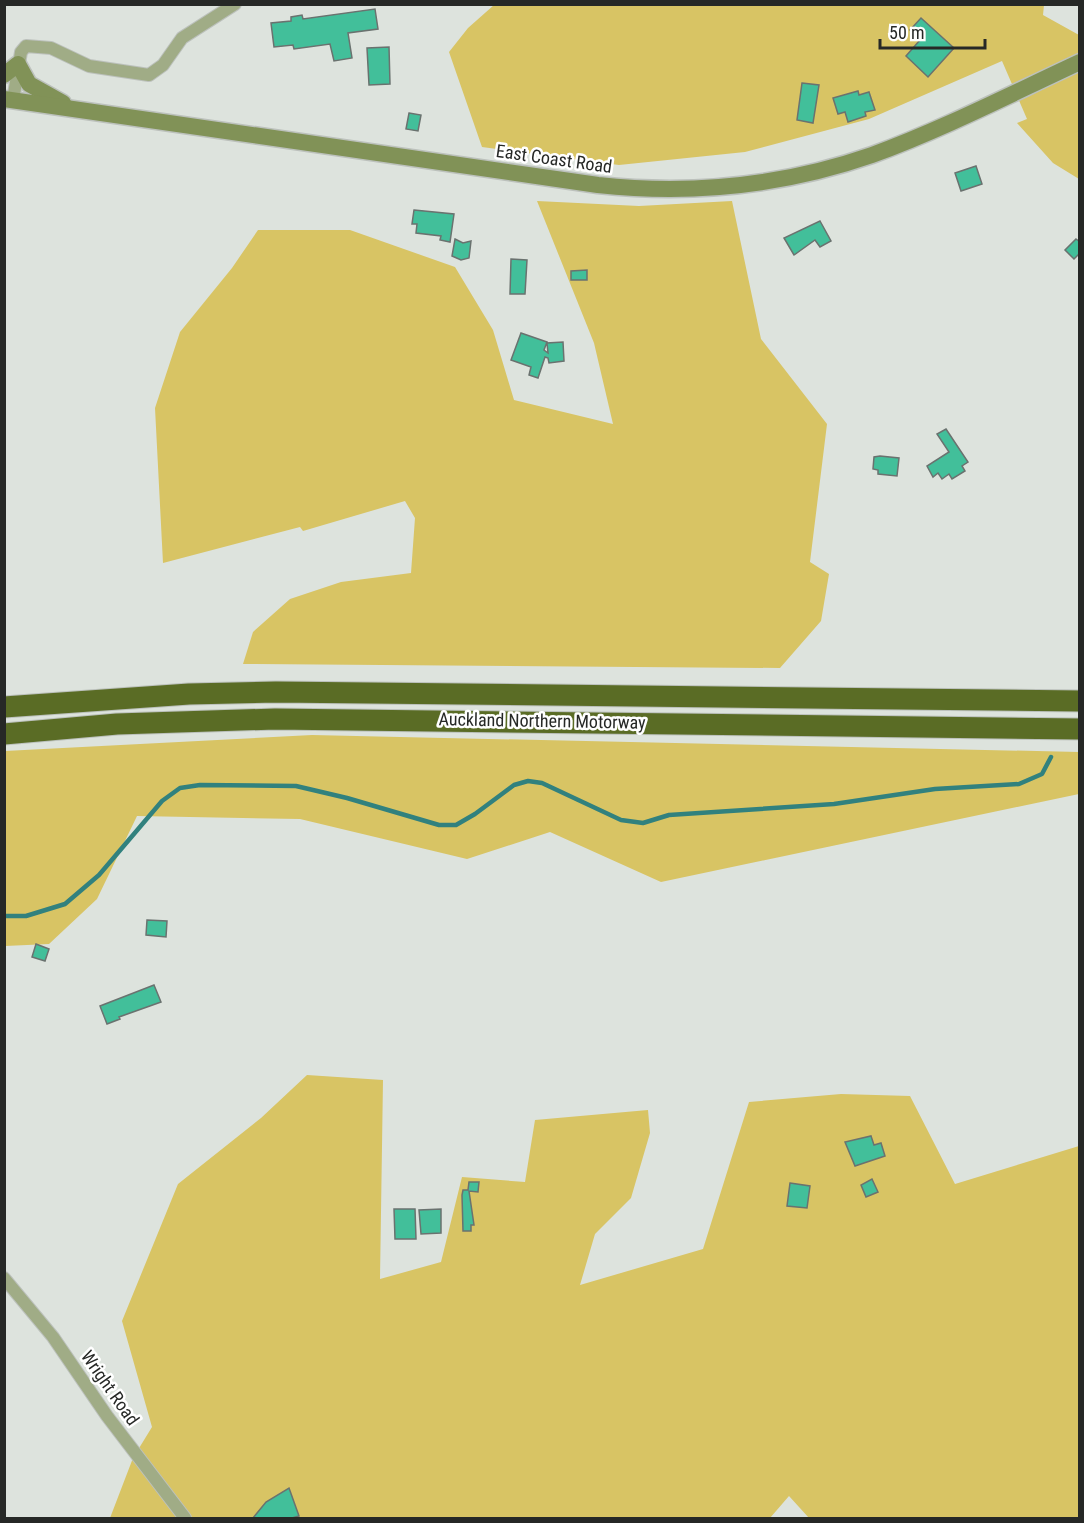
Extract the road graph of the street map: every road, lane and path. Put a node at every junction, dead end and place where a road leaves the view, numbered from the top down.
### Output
1 (235, 4) edge
2 (1080, 62) edge
3 (18, 64) junction
4 (4, 75) edge
5 (9, 99) edge
6 (74, 109) junction
7 (1080, 701) edge
8 (4, 707) edge
9 (1080, 729) edge
10 (4, 734) edge
11 (4, 1278) edge
12 (184, 1518) edge

1 - 3 street
2 - 6 main road, East Coast Road
3 - 4 main road
3 - 5 street
3 - 6 main road
5 - 6 main road, East Coast Road
7 - 8 highway, Auckland Northern Motorway
9 - 10 highway, Auckland Northern Motorway
11 - 12 street, Wright Road

